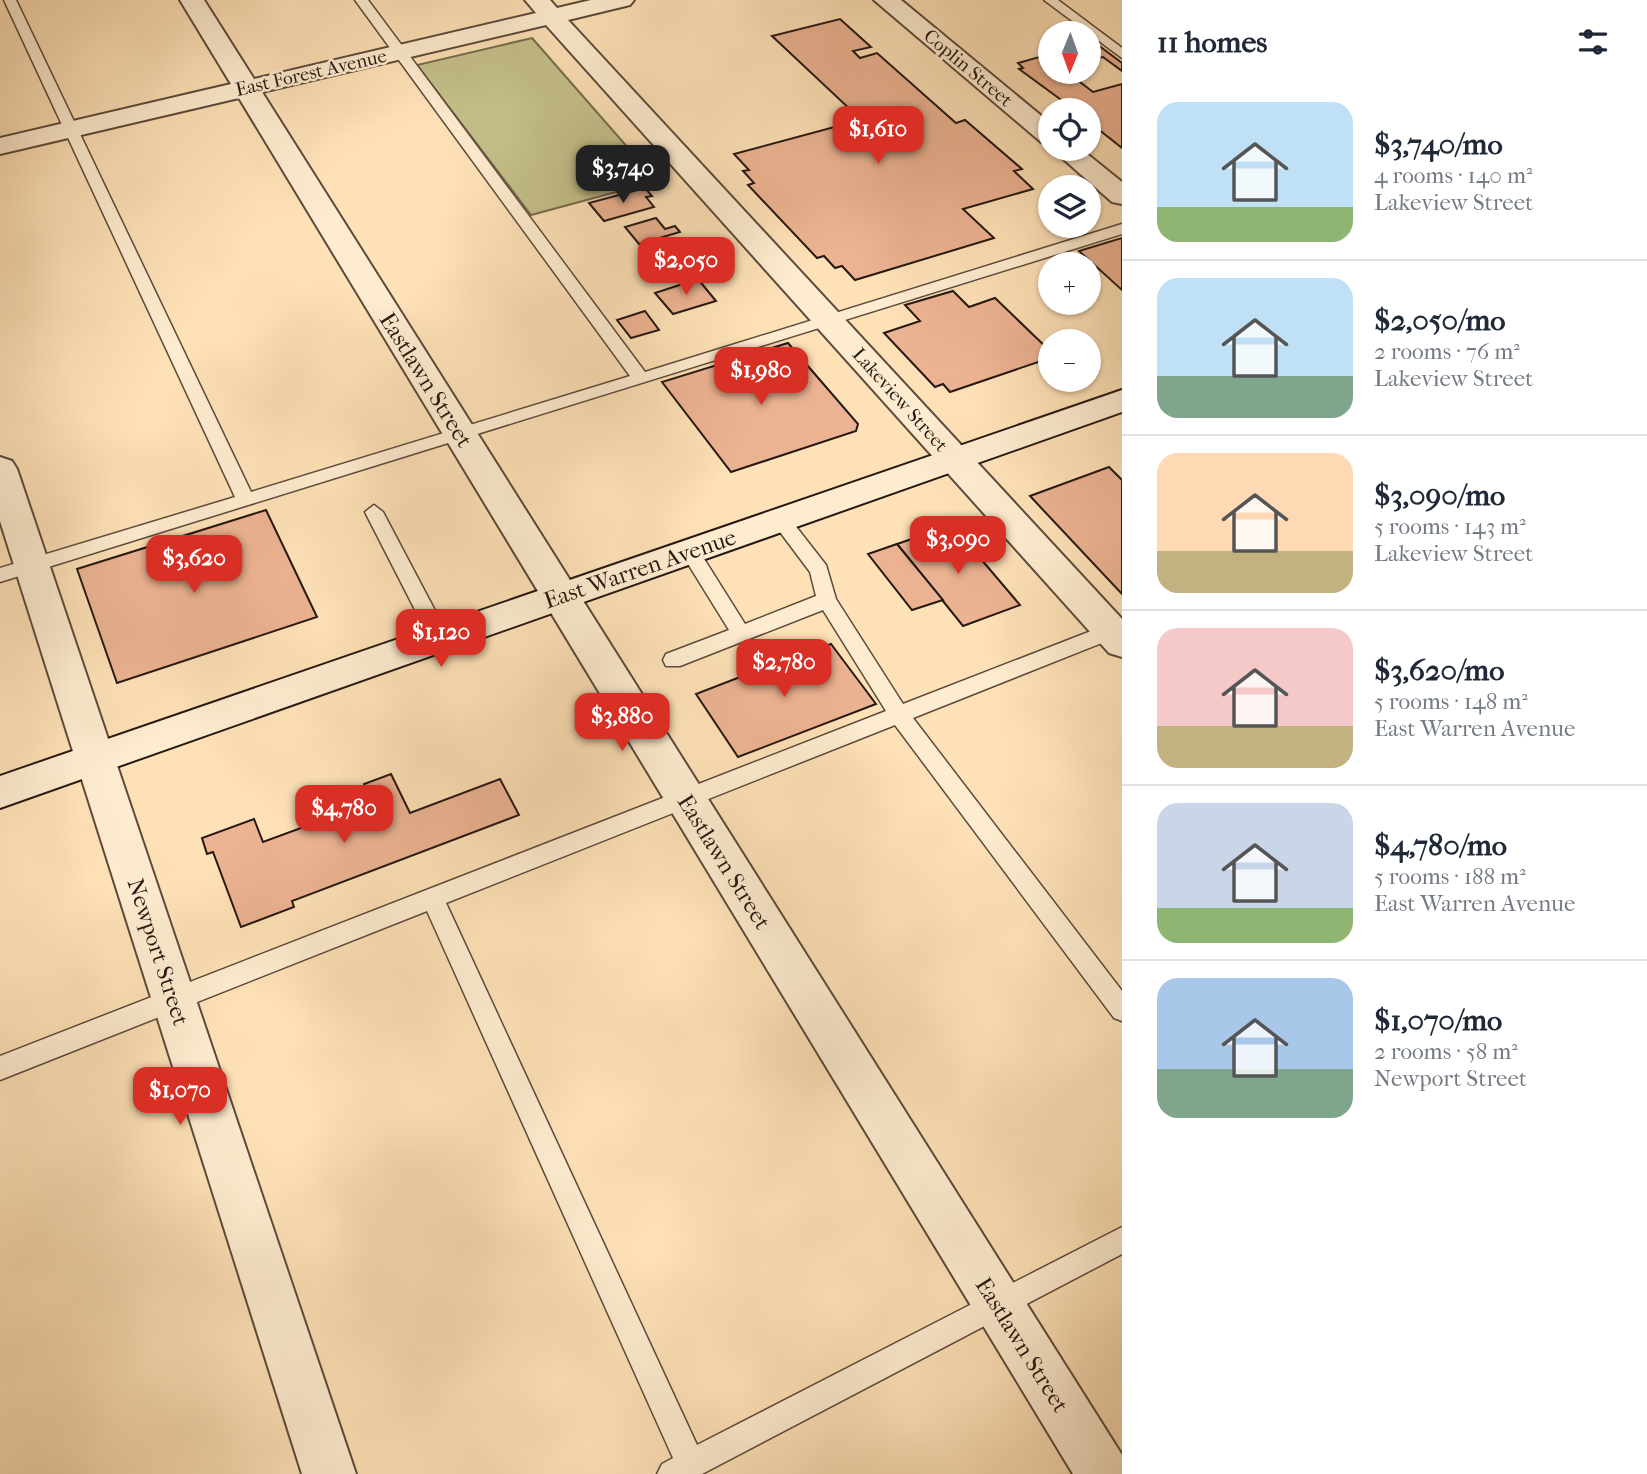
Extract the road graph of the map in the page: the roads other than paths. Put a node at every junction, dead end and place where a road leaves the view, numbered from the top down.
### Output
1 (10, 0) edge
2 (192, 0) edge
3 (361, 0) edge
4 (622, 0) edge
5 (886, 0) edge
6 (1050, 0) edge
7 (544, 8) edge
8 (400, 52) junction
9 (1122, 54) edge
10 (246, 88) junction
11 (1038, 126) edge
12 (69, 130) junction
13 (0, 146) edge
14 (1080, 161) edge
15 (1122, 196) edge
16 (1122, 229) edge
17 (828, 320) junction
18 (641, 379) junction
19 (1122, 401) edge
20 (461, 435) junction
21 (953, 459) junction
22 (0, 469) edge
23 (246, 500) junction
24 (374, 512) dead end
25 (780, 520) junction
26 (689, 551) junction
27 (16, 570) edge
28 (560, 597) junction
29 (827, 600) junction
30 (741, 633) junction
31 (1118, 634) edge
32 (440, 639) junction
33 (673, 660) dead end
34 (898, 715) junction
35 (95, 759) junction
36 (0, 792) edge
37 (685, 799) junction
38 (432, 899) junction
39 (173, 999) junction
40 (1122, 1010) edge
41 (0, 1069) edge
42 (1122, 1240) edge
43 (998, 1306) junction
44 (682, 1469) edge
45 (329, 1474) edge
46 (1102, 1474) edge

1 - 12 lane
2 - 10 street, Eastlawn Street
3 - 8 lane
4 - 7 street, East Forest Avenue
5 - 11 street, Coplin Street
6 - 9 lane
7 - 8 street, East Forest Avenue
7 - 17 street, Lakeview Street
8 - 10 street, East Forest Avenue
8 - 18 lane
10 - 12 street, East Forest Avenue
10 - 20 street, Eastlawn Street
12 - 13 street, East Forest Avenue
12 - 23 lane
14 - 15 street
16 - 17 lane
17 - 18 lane
17 - 21 street, Lakeview Street
18 - 20 lane
19 - 21 street, East Warren Avenue
20 - 23 lane
20 - 28 street, Eastlawn Street
21 - 25 street, East Warren Avenue
21 - 31 street, Lakeview Street
22 - 27 street, Newport Street
23 - 27 lane
24 - 32 lane
25 - 26 street, East Warren Avenue
25 - 29 lane
26 - 28 street, East Warren Avenue
26 - 30 lane
27 - 35 street, Newport Street
28 - 32 street, East Warren Avenue
28 - 37 street, Eastlawn Street
29 - 30 lane
29 - 34 lane
30 - 33 lane
31 - 34 lane
32 - 35 street, East Warren Avenue
34 - 37 lane
34 - 40 lane
35 - 36 street, East Warren Avenue
35 - 39 street, Newport Street
37 - 38 lane
37 - 43 street, Eastlawn Street
38 - 39 lane
38 - 44 lane
39 - 41 lane
39 - 45 street, Newport Street
42 - 43 lane
43 - 44 lane
43 - 46 street, Eastlawn Street

